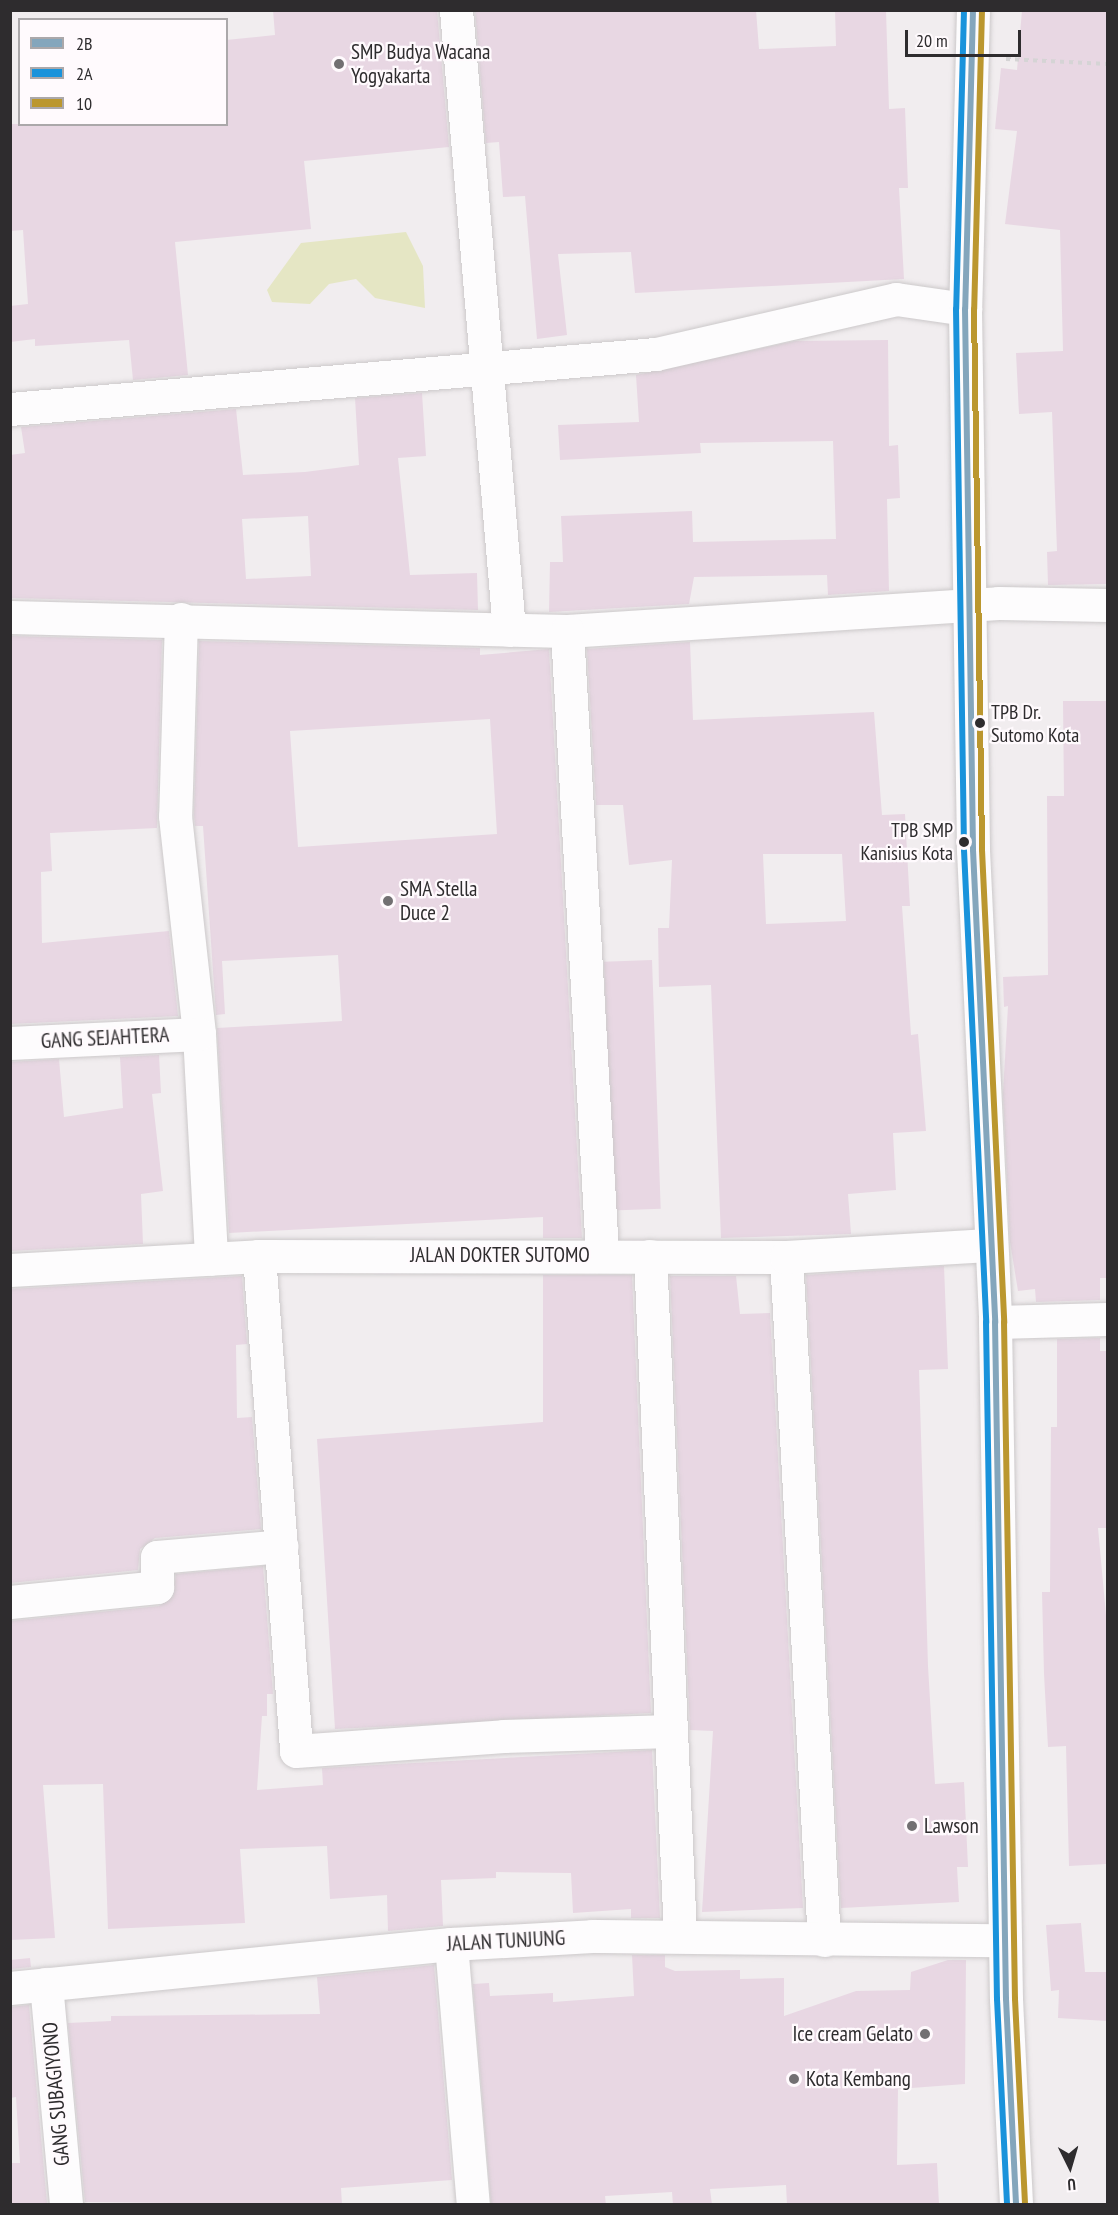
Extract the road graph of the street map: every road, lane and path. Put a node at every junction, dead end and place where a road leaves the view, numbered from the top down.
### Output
1 (456, 10) edge
2 (973, 10) edge
3 (972, 58) junction
4 (1107, 64) edge
5 (965, 309) junction
6 (486, 372) junction
7 (10, 409) edge
8 (1107, 605) edge
9 (971, 608) junction
10 (10, 617) edge
11 (181, 619) junction
12 (509, 630) junction
13 (567, 631) junction
14 (199, 1034) junction
15 (10, 1043) edge
16 (989, 1245) junction
17 (602, 1254) junction
18 (259, 1256) junction
19 (650, 1256) junction
20 (786, 1257) junction
21 (211, 1259) junction
22 (10, 1270) edge
23 (1107, 1319) edge
24 (995, 1322) junction
25 (282, 1546) junction
26 (10, 1602) edge
27 (671, 1731) junction
28 (680, 1935) junction
29 (824, 1940) junction
30 (1004, 1940) junction
31 (451, 1944) junction
32 (45, 1984) junction
33 (10, 1988) edge
34 (66, 2205) edge
35 (472, 2205) edge
36 (1016, 2205) edge

1 - 6 street
2 - 3 street
3 - 4 path
3 - 5 street
5 - 6 street
5 - 9 street
6 - 7 street
6 - 12 street
8 - 9 street
9 - 13 street
9 - 16 street
10 - 11 street
11 - 12 street
11 - 14 street
12 - 13 street
13 - 17 street
14 - 15 street, GANG SEJAHTERA
14 - 21 street
16 - 20 street, JALAN DOKTER SUTOMO
16 - 24 street
17 - 18 street, JALAN DOKTER SUTOMO
17 - 19 street, JALAN DOKTER SUTOMO
18 - 21 street, JALAN DOKTER SUTOMO
18 - 25 street
19 - 20 street, JALAN DOKTER SUTOMO
19 - 27 street
20 - 29 street
21 - 22 street, JALAN DOKTER SUTOMO
23 - 24 street
24 - 30 street
25 - 26 street
25 - 27 street
27 - 28 street
28 - 29 street, JALAN TUNJUNG
28 - 31 street, JALAN TUNJUNG
29 - 30 street, JALAN TUNJUNG
30 - 36 street
31 - 32 street, JALAN TUNJUNG
31 - 35 street
32 - 33 street, JALAN TUNJUNG
32 - 34 street, GANG SUBAGIYONO

